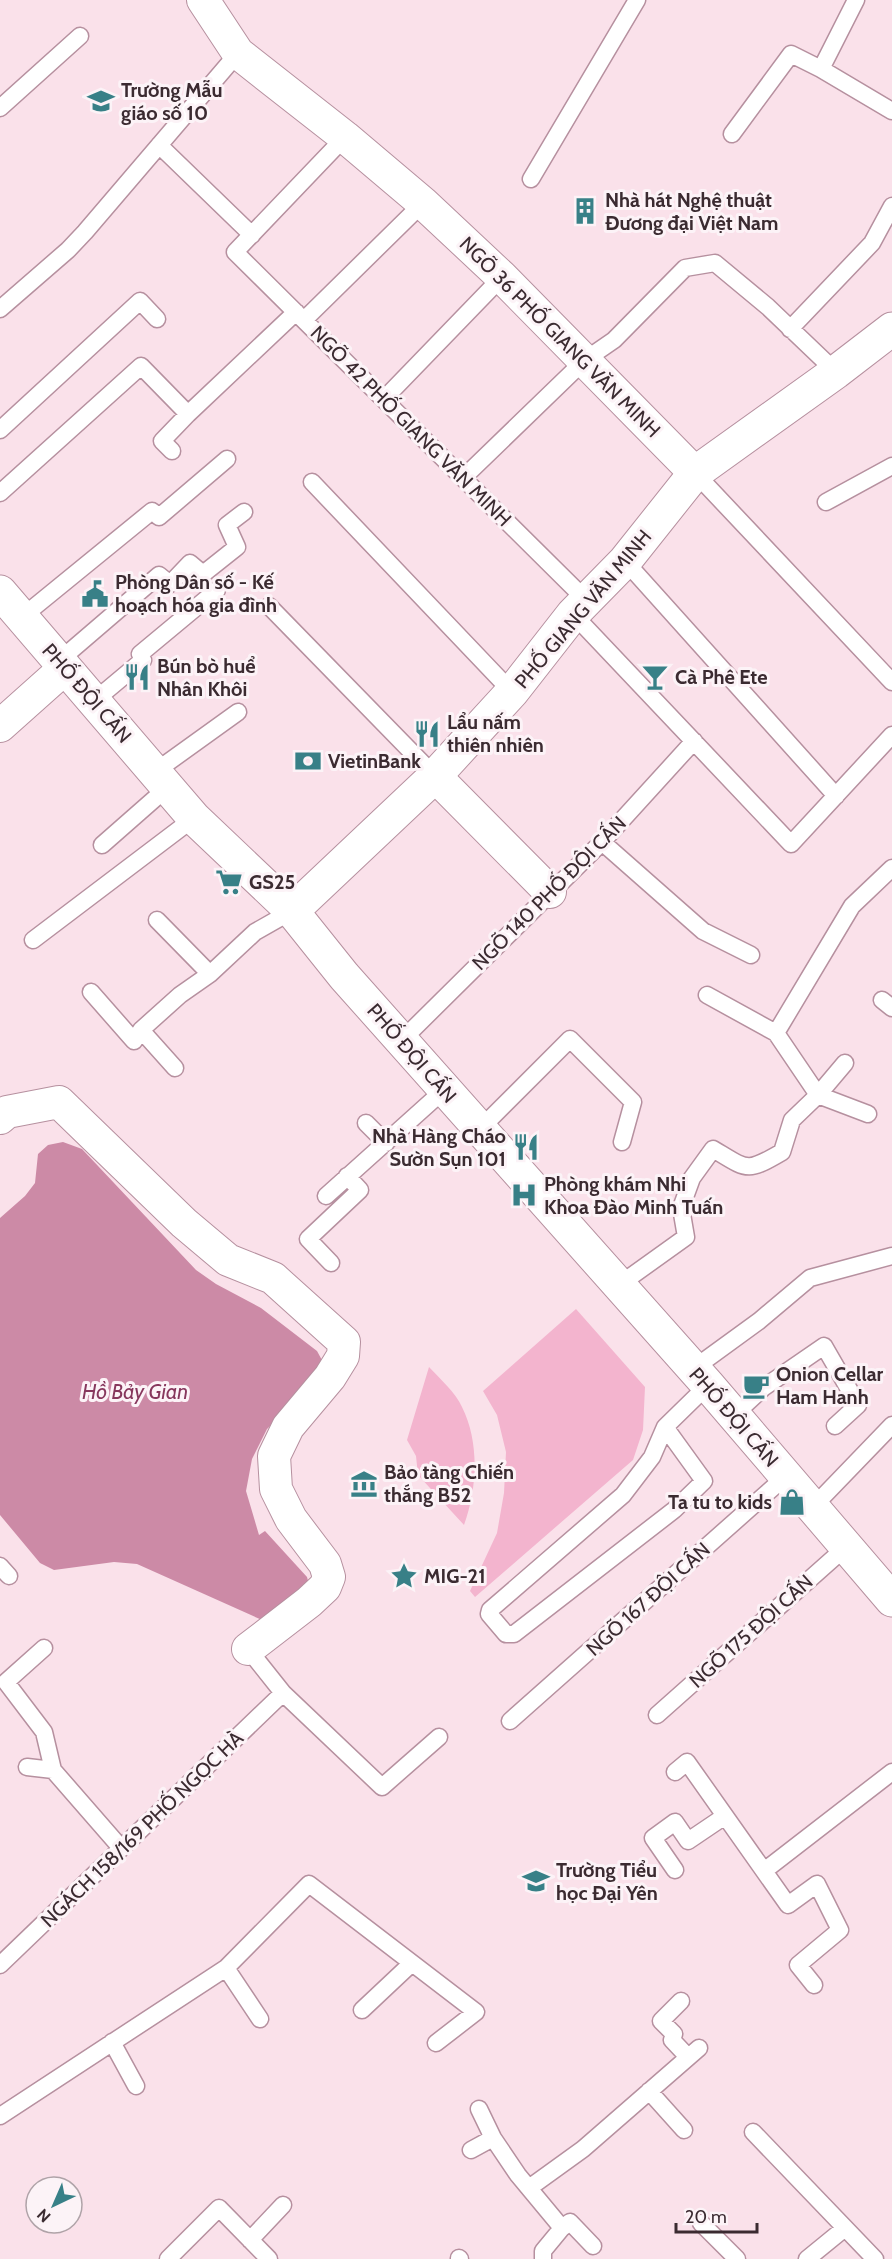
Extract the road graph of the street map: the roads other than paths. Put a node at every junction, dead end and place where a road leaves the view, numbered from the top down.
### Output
1 (203, 0) edge
2 (637, 0) edge
3 (856, 0) edge
4 (80, 36) dead end
5 (238, 53) junction
6 (821, 69) junction
7 (0, 108) edge
8 (892, 111) edge
9 (732, 134) dead end
10 (345, 137) junction
11 (159, 146) junction
12 (531, 179) dead end
13 (423, 203) junction
14 (892, 206) edge
15 (252, 235) junction
16 (502, 277) junction
17 (0, 309) edge
18 (300, 316) junction
19 (157, 318) dead end
20 (892, 328) edge
21 (790, 329) junction
22 (585, 360) junction
23 (836, 372) junction
24 (384, 399) junction
25 (188, 414) junction
26 (0, 430) edge
27 (171, 451) dead end
28 (227, 459) dead end
29 (892, 466) edge
30 (695, 473) junction
31 (463, 478) junction
32 (312, 482) dead end
33 (0, 493) edge
34 (826, 502) dead end
35 (244, 512) dead end
36 (625, 561) junction
37 (217, 590) dead end
38 (7, 604) edge
39 (269, 606) dead end
40 (580, 608) junction
41 (62, 664) junction
42 (892, 682) edge
43 (512, 692) junction
44 (94, 701) junction
45 (238, 712) dead end
46 (0, 726) edge
47 (892, 735) edge
48 (694, 741) junction
49 (435, 776) junction
50 (162, 779) junction
51 (836, 796) junction
52 (194, 818) junction
53 (602, 842) junction
54 (102, 845) dead end
55 (892, 868) edge
56 (550, 892) junction
57 (292, 911) junction
58 (157, 921) dead end
59 (33, 940) dead end
60 (751, 955) dead end
61 (210, 975) junction
62 (91, 992) dead end
63 (707, 994) dead end
64 (141, 1030) junction
65 (776, 1033) junction
66 (401, 1041) junction
67 (845, 1063) dead end
68 (175, 1068) dead end
69 (444, 1090) junction
70 (819, 1095) junction
71 (2, 1111) edge
72 (868, 1114) dead end
73 (366, 1123) dead end
74 (480, 1129) junction
75 (622, 1142) dead end
76 (386, 1143) junction
77 (347, 1176) junction
78 (326, 1196) dead end
79 (892, 1256) edge
80 (331, 1263) dead end
81 (619, 1285) junction
82 (700, 1377) junction
83 (733, 1416) junction
84 (892, 1425) edge
85 (835, 1426) dead end
86 (665, 1427) junction
87 (785, 1477) junction
88 (812, 1508) junction
89 (846, 1547) junction
90 (892, 1600) edge
91 (44, 1648) dead end
92 (248, 1650) joint
93 (283, 1693) junction
94 (657, 1715) dead end
95 (510, 1721) dead end
96 (439, 1737) dead end
97 (27, 1767) dead end
98 (53, 1770) junction
99 (675, 1772) dead end
100 (892, 1772) edge
101 (725, 1816) junction
102 (121, 1848) junction
103 (675, 1870) dead end
104 (764, 1870) junction
105 (412, 1963) junction
106 (0, 1965) edge
107 (226, 1968) junction
108 (814, 1985) dead end
109 (681, 2001) dead end
110 (362, 2010) dead end
111 (260, 2019) dead end
112 (112, 2042) junction
113 (436, 2043) dead end
114 (136, 2086) dead end
115 (649, 2091) junction
116 (479, 2109) dead end
117 (0, 2116) edge
118 (684, 2130) dead end
119 (753, 2132) dead end
120 (493, 2138) junction
121 (471, 2150) dead end
122 (529, 2188) junction
123 (283, 2205) dead end
124 (701, 2223) dead end
125 (562, 2228) junction
126 (845, 2228) junction
127 (250, 2240) junction
128 (593, 2246) dead end
129 (168, 2259) edge
130 (269, 2259) edge
131 (543, 2259) edge
132 (737, 2259) edge
133 (807, 2259) edge
134 (875, 2259) edge

1 - 5 street, NGÕ 36 PHỐ GIANG VĂN MINH
2 - 12 lane
3 - 6 lane
4 - 7 lane
5 - 10 street, NGÕ 36 PHỐ GIANG VĂN MINH
5 - 11 lane
6 - 8 lane
6 - 9 lane
10 - 13 street, NGÕ 36 PHỐ GIANG VĂN MINH
10 - 15 lane
11 - 15 lane
11 - 17 lane
13 - 16 street, NGÕ 36 PHỐ GIANG VĂN MINH
13 - 18 lane
14 - 21 lane
15 - 18 lane, NGÕ 42 PHỐ GIANG VĂN MINH
16 - 22 street, NGÕ 36 PHỐ GIANG VĂN MINH
16 - 24 lane
18 - 24 lane, NGÕ 42 PHỐ GIANG VĂN MINH
18 - 25 lane
19 - 26 lane
20 - 23 street, PHỐ GIANG VĂN MINH
21 - 22 lane
21 - 23 lane
22 - 30 street, NGÕ 36 PHỐ GIANG VĂN MINH
22 - 31 lane
23 - 30 street, PHỐ GIANG VĂN MINH
24 - 31 lane, NGÕ 42 PHỐ GIANG VĂN MINH
25 - 27 lane
25 - 33 lane
28 - 38 lane
29 - 34 lane
30 - 36 street, PHỐ GIANG VĂN MINH
30 - 42 lane
31 - 40 lane, NGÕ 42 PHỐ GIANG VĂN MINH
32 - 43 lane
35 - 41 lane
36 - 40 street, PHỐ GIANG VĂN MINH
36 - 51 lane
37 - 44 lane
38 - 41 street, PHỐ ĐỘI CẤN
39 - 49 lane
40 - 43 street, PHỐ GIANG VĂN MINH
40 - 48 lane, NGÕ 42 PHỐ GIANG VĂN MINH
41 - 44 street, PHỐ ĐỘI CẤN
41 - 46 street
43 - 49 street, PHỐ GIANG VĂN MINH
44 - 50 street, PHỐ ĐỘI CẤN
45 - 50 lane
47 - 51 lane
48 - 51 lane, NGÕ 42 PHỐ GIANG VĂN MINH
48 - 53 lane, NGÕ 140 PHỐ ĐỘI CẤN
49 - 56 street
49 - 57 street, PHỐ GIANG VĂN MINH
50 - 52 street, PHỐ ĐỘI CẤN
50 - 54 lane
52 - 57 street, PHỐ ĐỘI CẤN
52 - 59 lane
53 - 56 lane, NGÕ 140 PHỐ ĐỘI CẤN
53 - 60 lane
55 - 65 lane
56 - 66 lane, NGÕ 140 PHỐ ĐỘI CẤN
57 - 61 lane
57 - 66 street, PHỐ ĐỘI CẤN
58 - 61 lane
61 - 64 lane
62 - 64 lane
63 - 65 lane
64 - 68 lane
65 - 70 lane
66 - 69 street, PHỐ ĐỘI CẤN
67 - 70 lane
69 - 74 street, PHỐ ĐỘI CẤN
69 - 76 lane
70 - 72 lane
70 - 81 lane
71 - 92 street
73 - 76 lane
74 - 75 lane
74 - 81 street, PHỐ ĐỘI CẤN
76 - 77 lane
77 - 78 lane
77 - 80 lane
79 - 82 lane
81 - 82 street, PHỐ ĐỘI CẤN
82 - 83 street, PHỐ ĐỘI CẤN
82 - 86 lane
83 - 85 lane
83 - 87 street, PHỐ ĐỘI CẤN
84 - 88 lane
86 - 86 lane
87 - 88 street, PHỐ ĐỘI CẤN
87 - 95 lane, NGÕ 167 ĐỘI CẤN
88 - 89 street, PHỐ ĐỘI CẤN
89 - 90 street, PHỐ ĐỘI CẤN
89 - 94 lane, NGÕ 175 ĐỘI CẤN
91 - 98 lane
92 - 93 lane
93 - 96 lane
93 - 102 lane, NGÁCH 158/169 PHỐ NGỌC HÀ
97 - 98 lane
98 - 102 lane
99 - 101 lane
100 - 104 lane
101 - 103 lane
101 - 104 lane
102 - 106 lane, NGÁCH 158/169 PHỐ NGỌC HÀ
104 - 108 lane
105 - 107 lane
105 - 110 lane
105 - 113 lane
107 - 111 lane
107 - 112 lane
109 - 115 lane
112 - 114 lane
112 - 117 lane
115 - 118 lane
115 - 122 lane
116 - 120 lane
119 - 126 lane
120 - 121 lane
120 - 122 lane
122 - 125 lane
123 - 127 lane
124 - 132 lane
125 - 128 lane
125 - 131 lane
126 - 133 lane
126 - 134 lane
127 - 129 lane
127 - 130 lane

